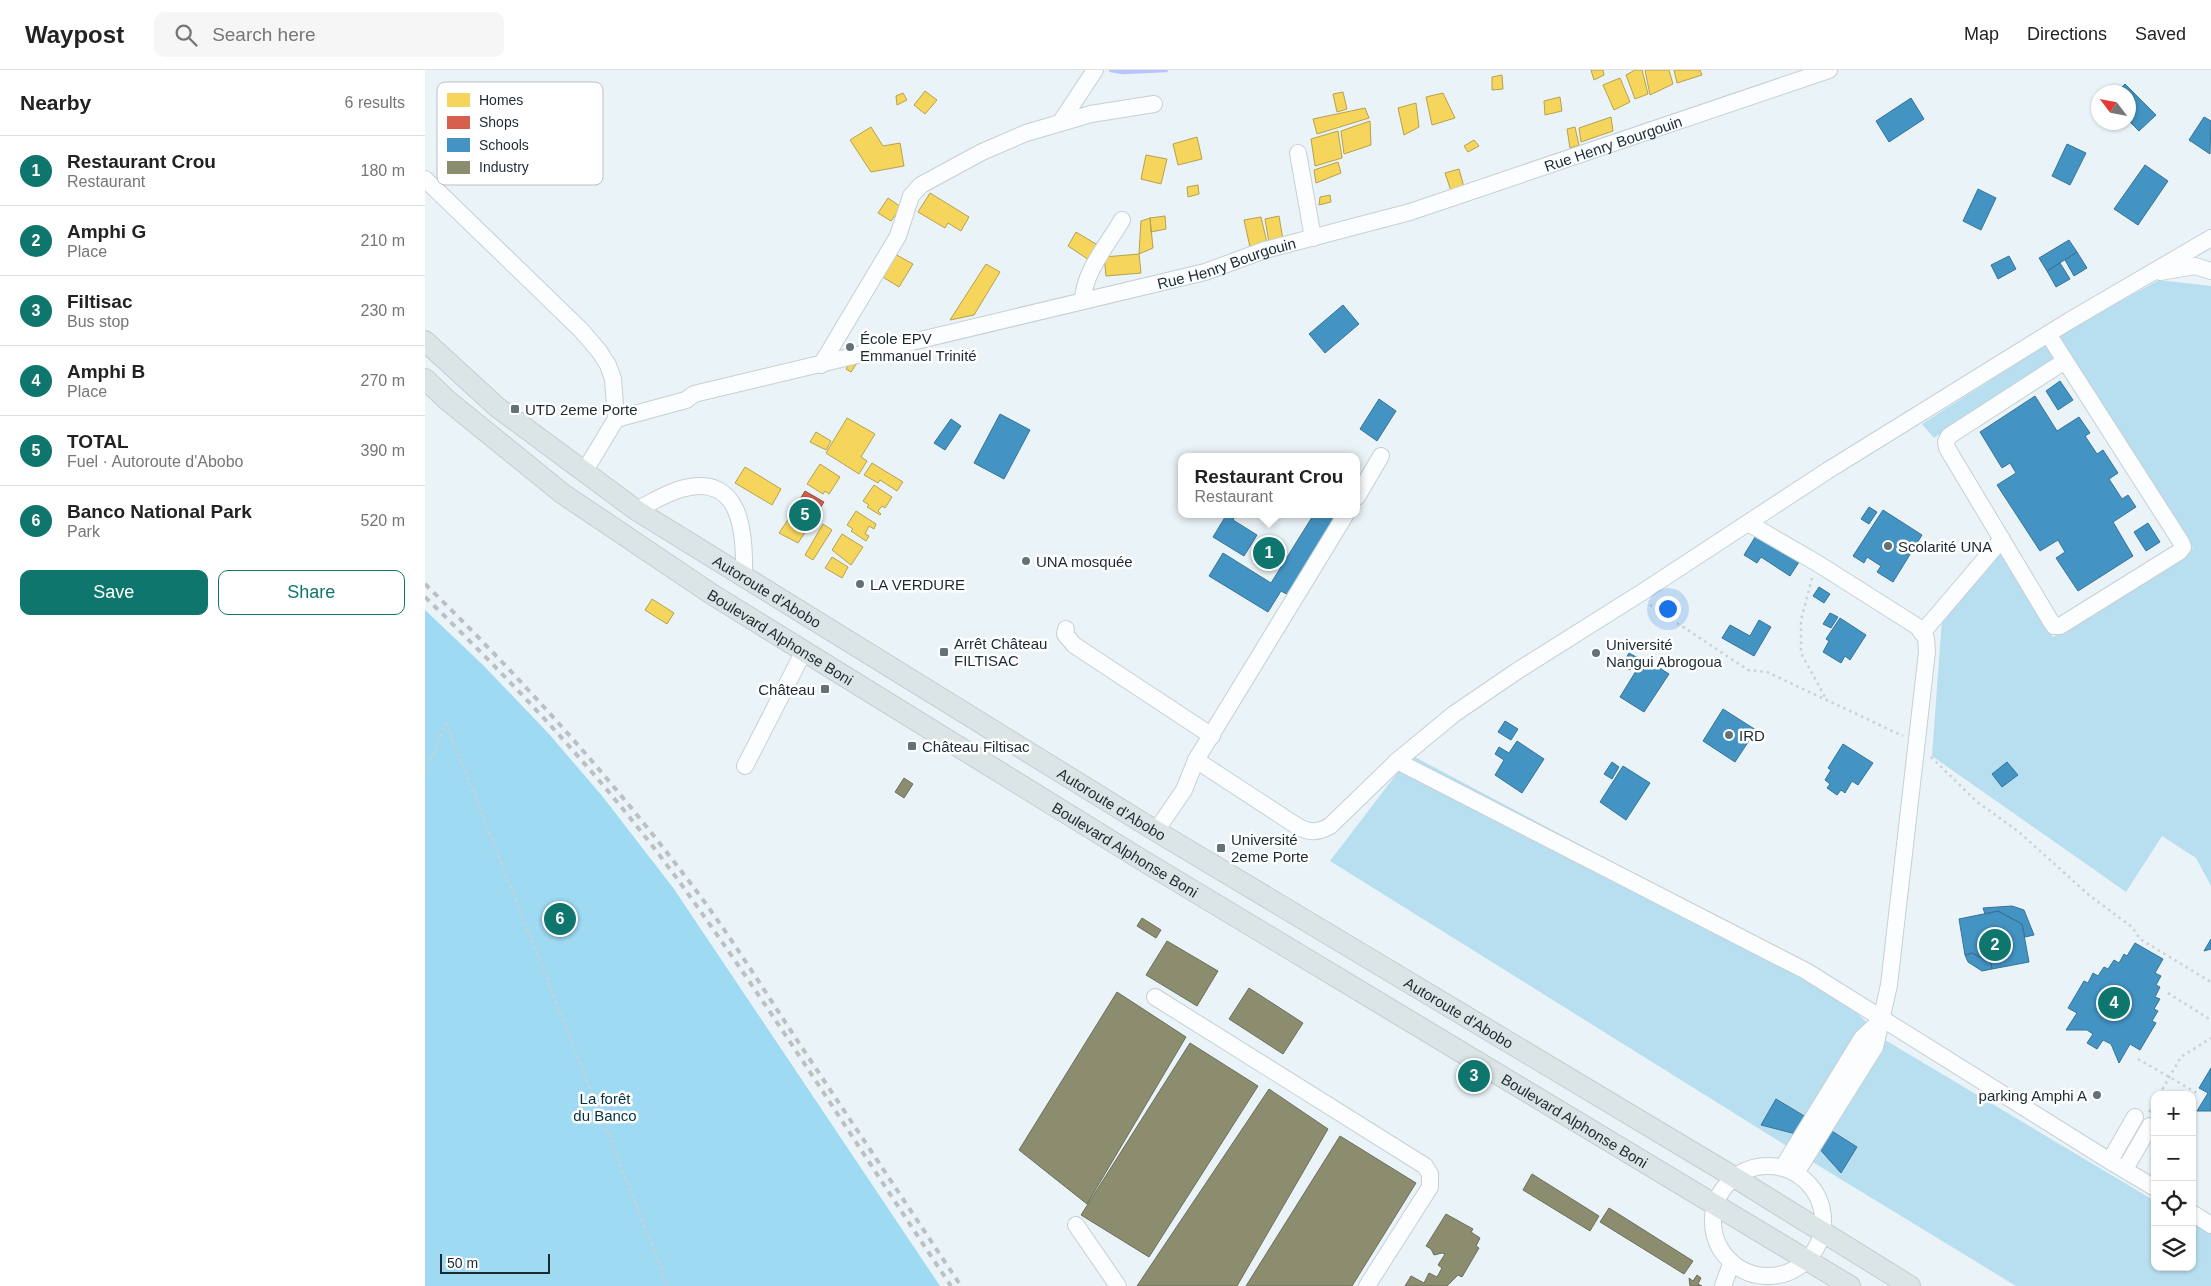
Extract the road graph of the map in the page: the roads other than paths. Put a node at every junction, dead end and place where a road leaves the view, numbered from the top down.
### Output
1 (1829, 70) edge
2 (1095, 71) edge
3 (1154, 104) dead end
4 (1060, 123) junction
5 (1298, 153) dead end
6 (425, 179) edge
7 (1122, 220) dead end
8 (1313, 238) junction
9 (2207, 240) edge
10 (2211, 264) edge
11 (2211, 271) edge
12 (2141, 278) junction
13 (1083, 302) junction
14 (2048, 334) junction
15 (425, 341) edge
16 (2065, 361) junction
17 (821, 366) junction
18 (425, 379) edge
19 (616, 419) junction
20 (1381, 456) dead end
21 (584, 472) junction
22 (1360, 492) edge
23 (636, 510) junction
24 (1344, 518) edge
25 (1748, 523) junction
26 (2002, 539) junction
27 (744, 576) junction
28 (1066, 629) dead end
29 (1922, 633) junction
30 (804, 651) junction
31 (1213, 736) junction
32 (1196, 760) junction
33 (1397, 762) junction
34 (745, 766) dead end
35 (1156, 831) junction
36 (1155, 997) dead end
37 (1881, 1020) junction
38 (2135, 1117) dead end
39 (2150, 1126) dead end
40 (2119, 1166) junction
41 (1789, 1170) junction
42 (1734, 1177) junction
43 (2151, 1186) edge
44 (1714, 1206) junction
45 (2196, 1215) edge
46 (1076, 1225) dead end
47 (2211, 1225) edge
48 (1822, 1233) junction
49 (1808, 1260) junction
50 (1731, 1264) junction
51 (1118, 1286) edge
52 (1367, 1286) edge
53 (1723, 1286) edge
54 (1849, 1286) edge
55 (1910, 1286) edge

1 - 8 street, Rue Henry Bourgouin
2 - 4 street
3 - 4 street
4 - 17 street
5 - 8 street
6 - 19 street
7 - 13 street
8 - 13 street, Rue Henry Bourgouin
9 - 10 street
9 - 12 street
11 - 12 street
12 - 14 street
13 - 17 street, Rue Henry Bourgouin
14 - 16 street
14 - 25 street
15 - 21 main road, Autoroute d'Abobo
16 - 26 street
16 - 26 street
17 - 19 street, Rue Henry Bourgouin
18 - 30 main road, Boulevard Alphonse Boni
19 - 21 street
20 - 22 street
21 - 23 main road, Autoroute d'Abobo
23 - 27 main road, Autoroute d'Abobo
23 - 27 street
24 - 31 street
25 - 29 street
25 - 33 street
26 - 29 street
27 - 35 main road, Autoroute d'Abobo
28 - 31 street
29 - 37 street
30 - 34 street
30 - 44 main road, Boulevard Alphonse Boni
31 - 32 street
32 - 33 street
32 - 35 street
33 - 37 street
35 - 42 main road, Autoroute d'Abobo
36 - 52 street
37 - 40 street
37 - 41 street
38 - 40 street
39 - 40 street
40 - 43 street
41 - 42 street
41 - 48 street
42 - 44 street
42 - 48 main road, Autoroute d'Abobo
44 - 49 main road, Boulevard Alphonse Boni
44 - 50 street
45 - 47 street
46 - 51 street
48 - 49 street
48 - 55 main road
49 - 50 street
49 - 54 main road, Boulevard Alphonse Boni
50 - 53 street

